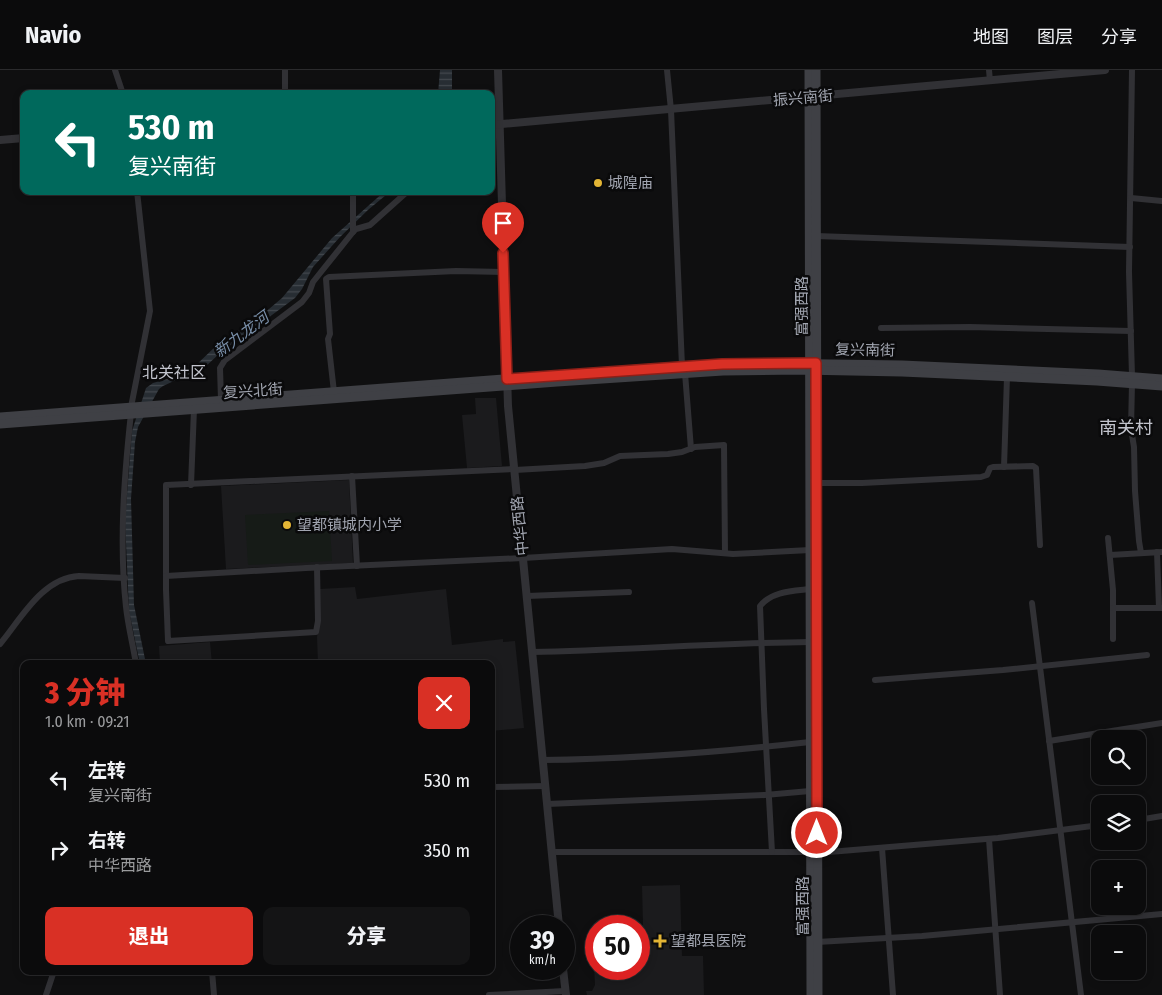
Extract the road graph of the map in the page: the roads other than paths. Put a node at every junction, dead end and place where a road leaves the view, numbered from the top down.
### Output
1 (115, 70) edge
2 (285, 70) edge
3 (498, 70) edge
4 (667, 70) edge
5 (809, 70) edge
6 (816, 70) edge
7 (989, 70) edge
8 (1105, 70) edge
9 (1132, 70) edge
10 (1089, 71) edge
11 (990, 81) junction
12 (122, 90) edge
13 (286, 90) edge
14 (813, 97) junction
15 (671, 110) junction
16 (500, 124) junction
17 (495, 125) edge
18 (20, 138) edge
19 (0, 140) edge
20 (137, 195) edge
21 (353, 195) edge
22 (404, 195) edge
23 (1131, 198) junction
24 (1162, 201) edge
25 (353, 230) junction
26 (816, 236) junction
27 (1130, 247) junction
28 (504, 272) junction
29 (881, 328) dead end
30 (1132, 331) junction
31 (813, 367) junction
32 (683, 370) junction
33 (1007, 376) junction
34 (1162, 379) edge
35 (1132, 380) junction
36 (507, 382) junction
37 (1162, 386) edge
38 (334, 392) junction
39 (221, 400) junction
40 (152, 409) junction
41 (194, 409) junction
42 (133, 410) junction
43 (0, 417) edge
44 (0, 424) edge
45 (691, 449) junction
46 (1004, 467) junction
47 (515, 470) junction
48 (352, 476) junction
49 (816, 483) junction
50 (191, 484) junction
51 (1108, 538) dead end
52 (1040, 546) dead end
53 (810, 550) junction
54 (1160, 552) edge
55 (725, 553) junction
56 (1141, 554) junction
57 (1110, 555) junction
58 (523, 558) junction
59 (357, 566) junction
60 (317, 567) junction
61 (166, 576) junction
62 (125, 578) junction
63 (810, 589) junction
64 (629, 592) dead end
65 (527, 596) junction
66 (1032, 603) dead end
67 (1113, 608) junction
68 (1160, 608) edge
69 (1113, 639) dead end
70 (810, 642) junction
71 (762, 643) junction
72 (0, 644) edge
73 (532, 652) junction
74 (1147, 655) dead end
75 (135, 660) edge
76 (1040, 666) junction
77 (875, 680) dead end
78 (1162, 723) edge
79 (1049, 741) junction
80 (810, 742) junction
81 (766, 747) junction
82 (542, 760) junction
83 (545, 786) junction
84 (495, 787) edge
85 (810, 791) junction
86 (769, 794) junction
87 (547, 804) junction
88 (1162, 816) edge
89 (1146, 819) edge
90 (1091, 826) edge
91 (1061, 831) junction
92 (989, 839) junction
93 (882, 848) junction
94 (551, 852) junction
95 (772, 852) junction
96 (814, 852) junction
97 (1162, 914) edge
98 (558, 915) edge
99 (1072, 922) junction
100 (995, 929) junction
101 (888, 938) junction
102 (817, 942) junction
103 (53, 975) edge
104 (212, 975) edge
105 (564, 980) edge
106 (566, 993) edge
107 (46, 995) edge
108 (214, 995) edge
109 (489, 995) edge
110 (493, 995) edge
111 (811, 995) edge
112 (818, 995) edge
113 (893, 995) edge
114 (1000, 995) edge
115 (1081, 995) edge

1 - 12 street
2 - 13 street
3 - 16 street, 中华西路
4 - 15 street
5 - 14 main road
6 - 14 main road
7 - 11 street
8 - 10 street, 振兴南街
9 - 23 street
10 - 11 street, 振兴南街
11 - 14 street, 振兴南街
14 - 15 street, 振兴南街
14 - 26 main road, 富强西路
14 - 31 main road, 富强西路
15 - 16 street, 振兴南街
15 - 32 street
16 - 17 street, 振兴南街
16 - 28 street, 中华西路
18 - 19 street
20 - 42 street
21 - 25 street
22 - 25 street
23 - 24 street
23 - 27 street
25 - 39 street
26 - 27 street
26 - 31 main road, 富强西路
27 - 30 street
28 - 36 street, 中华西路
28 - 38 street
29 - 30 street
30 - 35 street
31 - 32 main road, 复兴南街
31 - 33 main road, 复兴南街
31 - 35 main road, 复兴南街
31 - 49 main road, 富强西路
31 - 53 main road, 富强西路
32 - 36 main road, 复兴南街
32 - 45 street
33 - 35 main road, 复兴南街
33 - 46 street
34 - 35 main road, 复兴南街
35 - 37 main road, 复兴南街
35 - 56 street
36 - 38 main road, 复兴北街
36 - 41 main road, 复兴北街
36 - 47 street, 中华西路
38 - 39 main road, 复兴北街
39 - 40 main road, 复兴北街
40 - 41 main road, 复兴北街
40 - 42 main road, 复兴北街
41 - 50 street
42 - 43 main road, 复兴北街
42 - 44 main road, 复兴北街
42 - 62 street
45 - 47 street
45 - 55 street
46 - 49 street
46 - 52 street
47 - 48 street
47 - 58 street, 中华西路
48 - 50 street
48 - 59 street
49 - 96 main road, 富强西路
50 - 61 street
51 - 57 street
53 - 55 street
53 - 63 main road, 富强西路
54 - 56 street
54 - 68 street
55 - 58 street
56 - 57 street
57 - 67 street
58 - 59 street
58 - 65 street, 中华西路
59 - 60 street
60 - 61 street
60 - 61 street
62 - 72 street
62 - 75 street
63 - 70 main road, 富强西路
63 - 71 street
64 - 65 street
65 - 73 street, 中华西路
66 - 76 street
67 - 68 street
67 - 69 street
70 - 71 street
70 - 80 main road, 富强西路
71 - 73 street
71 - 81 street
73 - 82 street, 中华西路
74 - 76 street
76 - 77 street
76 - 79 street
78 - 79 street
79 - 91 street
80 - 81 street
80 - 85 main road, 富强西路
81 - 82 street
81 - 86 street
82 - 83 street, 中华西路
83 - 84 street
83 - 87 street, 中华西路
85 - 86 street
85 - 96 main road, 富强西路
86 - 87 street
86 - 95 street
87 - 94 street, 中华西路
88 - 89 street
90 - 91 street
91 - 92 street
91 - 99 street
92 - 93 street
92 - 100 street
93 - 96 street
93 - 101 street
94 - 95 street
94 - 98 street, 中华西路
95 - 96 street
96 - 102 main road, 富强西路
96 - 111 main road, 富强西路
97 - 99 street
99 - 100 street
99 - 115 street
100 - 101 street
100 - 114 street
101 - 102 street
101 - 113 street
102 - 112 main road, 富强西路
103 - 107 street
104 - 108 street
105 - 106 street
106 - 110 street
109 - 110 street

